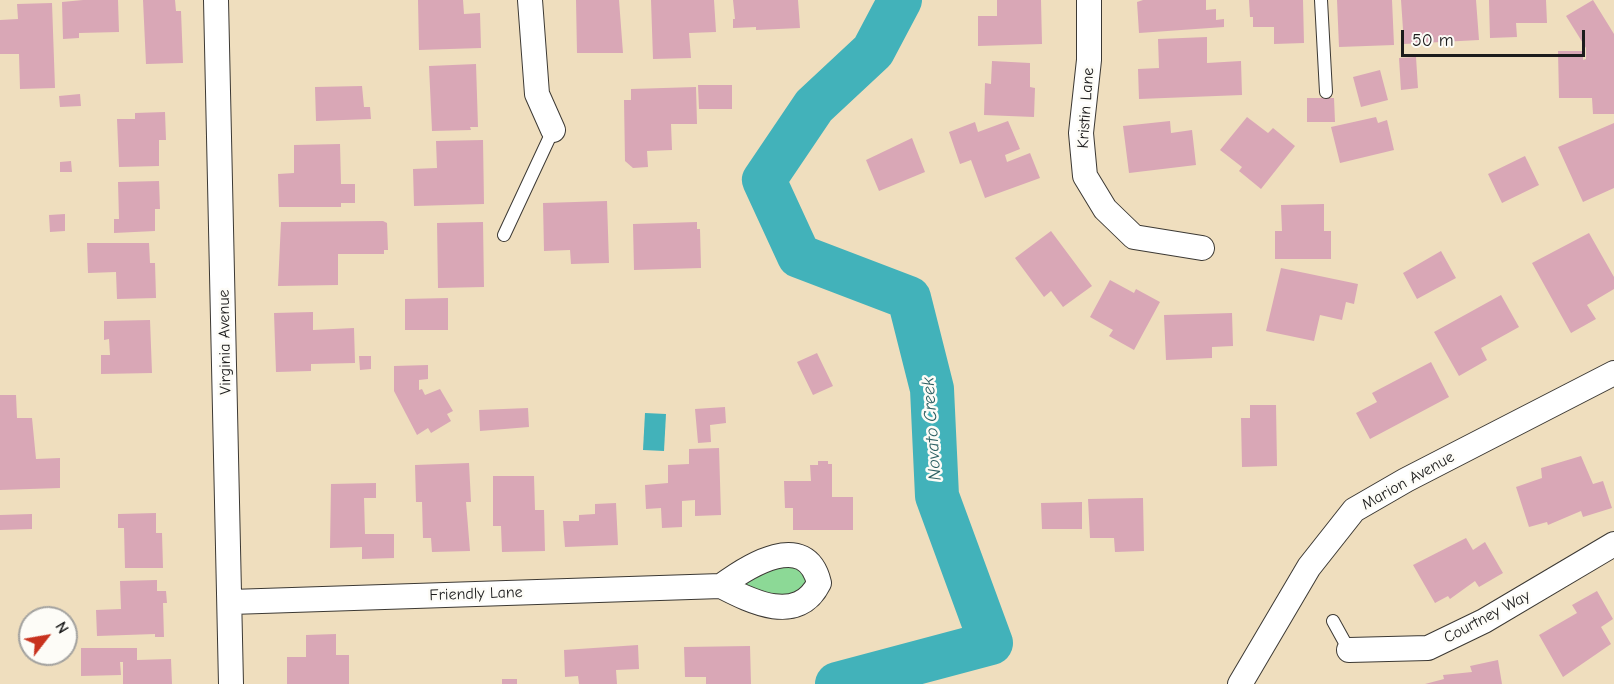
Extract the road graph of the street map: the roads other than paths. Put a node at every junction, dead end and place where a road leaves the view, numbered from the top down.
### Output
1 (216, 0) edge
2 (530, 0) edge
3 (1089, 0) edge
4 (1321, 0) edge
5 (1326, 92) dead end
6 (553, 130) joint
7 (504, 235) dead end
8 (1202, 248) dead end
9 (1614, 373) edge
10 (1614, 544) edge
11 (721, 586) dead end
12 (231, 602) junction
13 (1333, 621) dead end
14 (1349, 650) joint
15 (231, 684) edge
16 (1240, 684) edge

1 - 12 street, Virginia Avenue
2 - 6 street
3 - 8 street, Kristin Lane
4 - 5 lane
6 - 7 lane
9 - 16 street, Marion Avenue
10 - 14 street, Courtney Way
11 - 12 street, Friendly Lane
12 - 15 street, Virginia Avenue
13 - 14 lane

